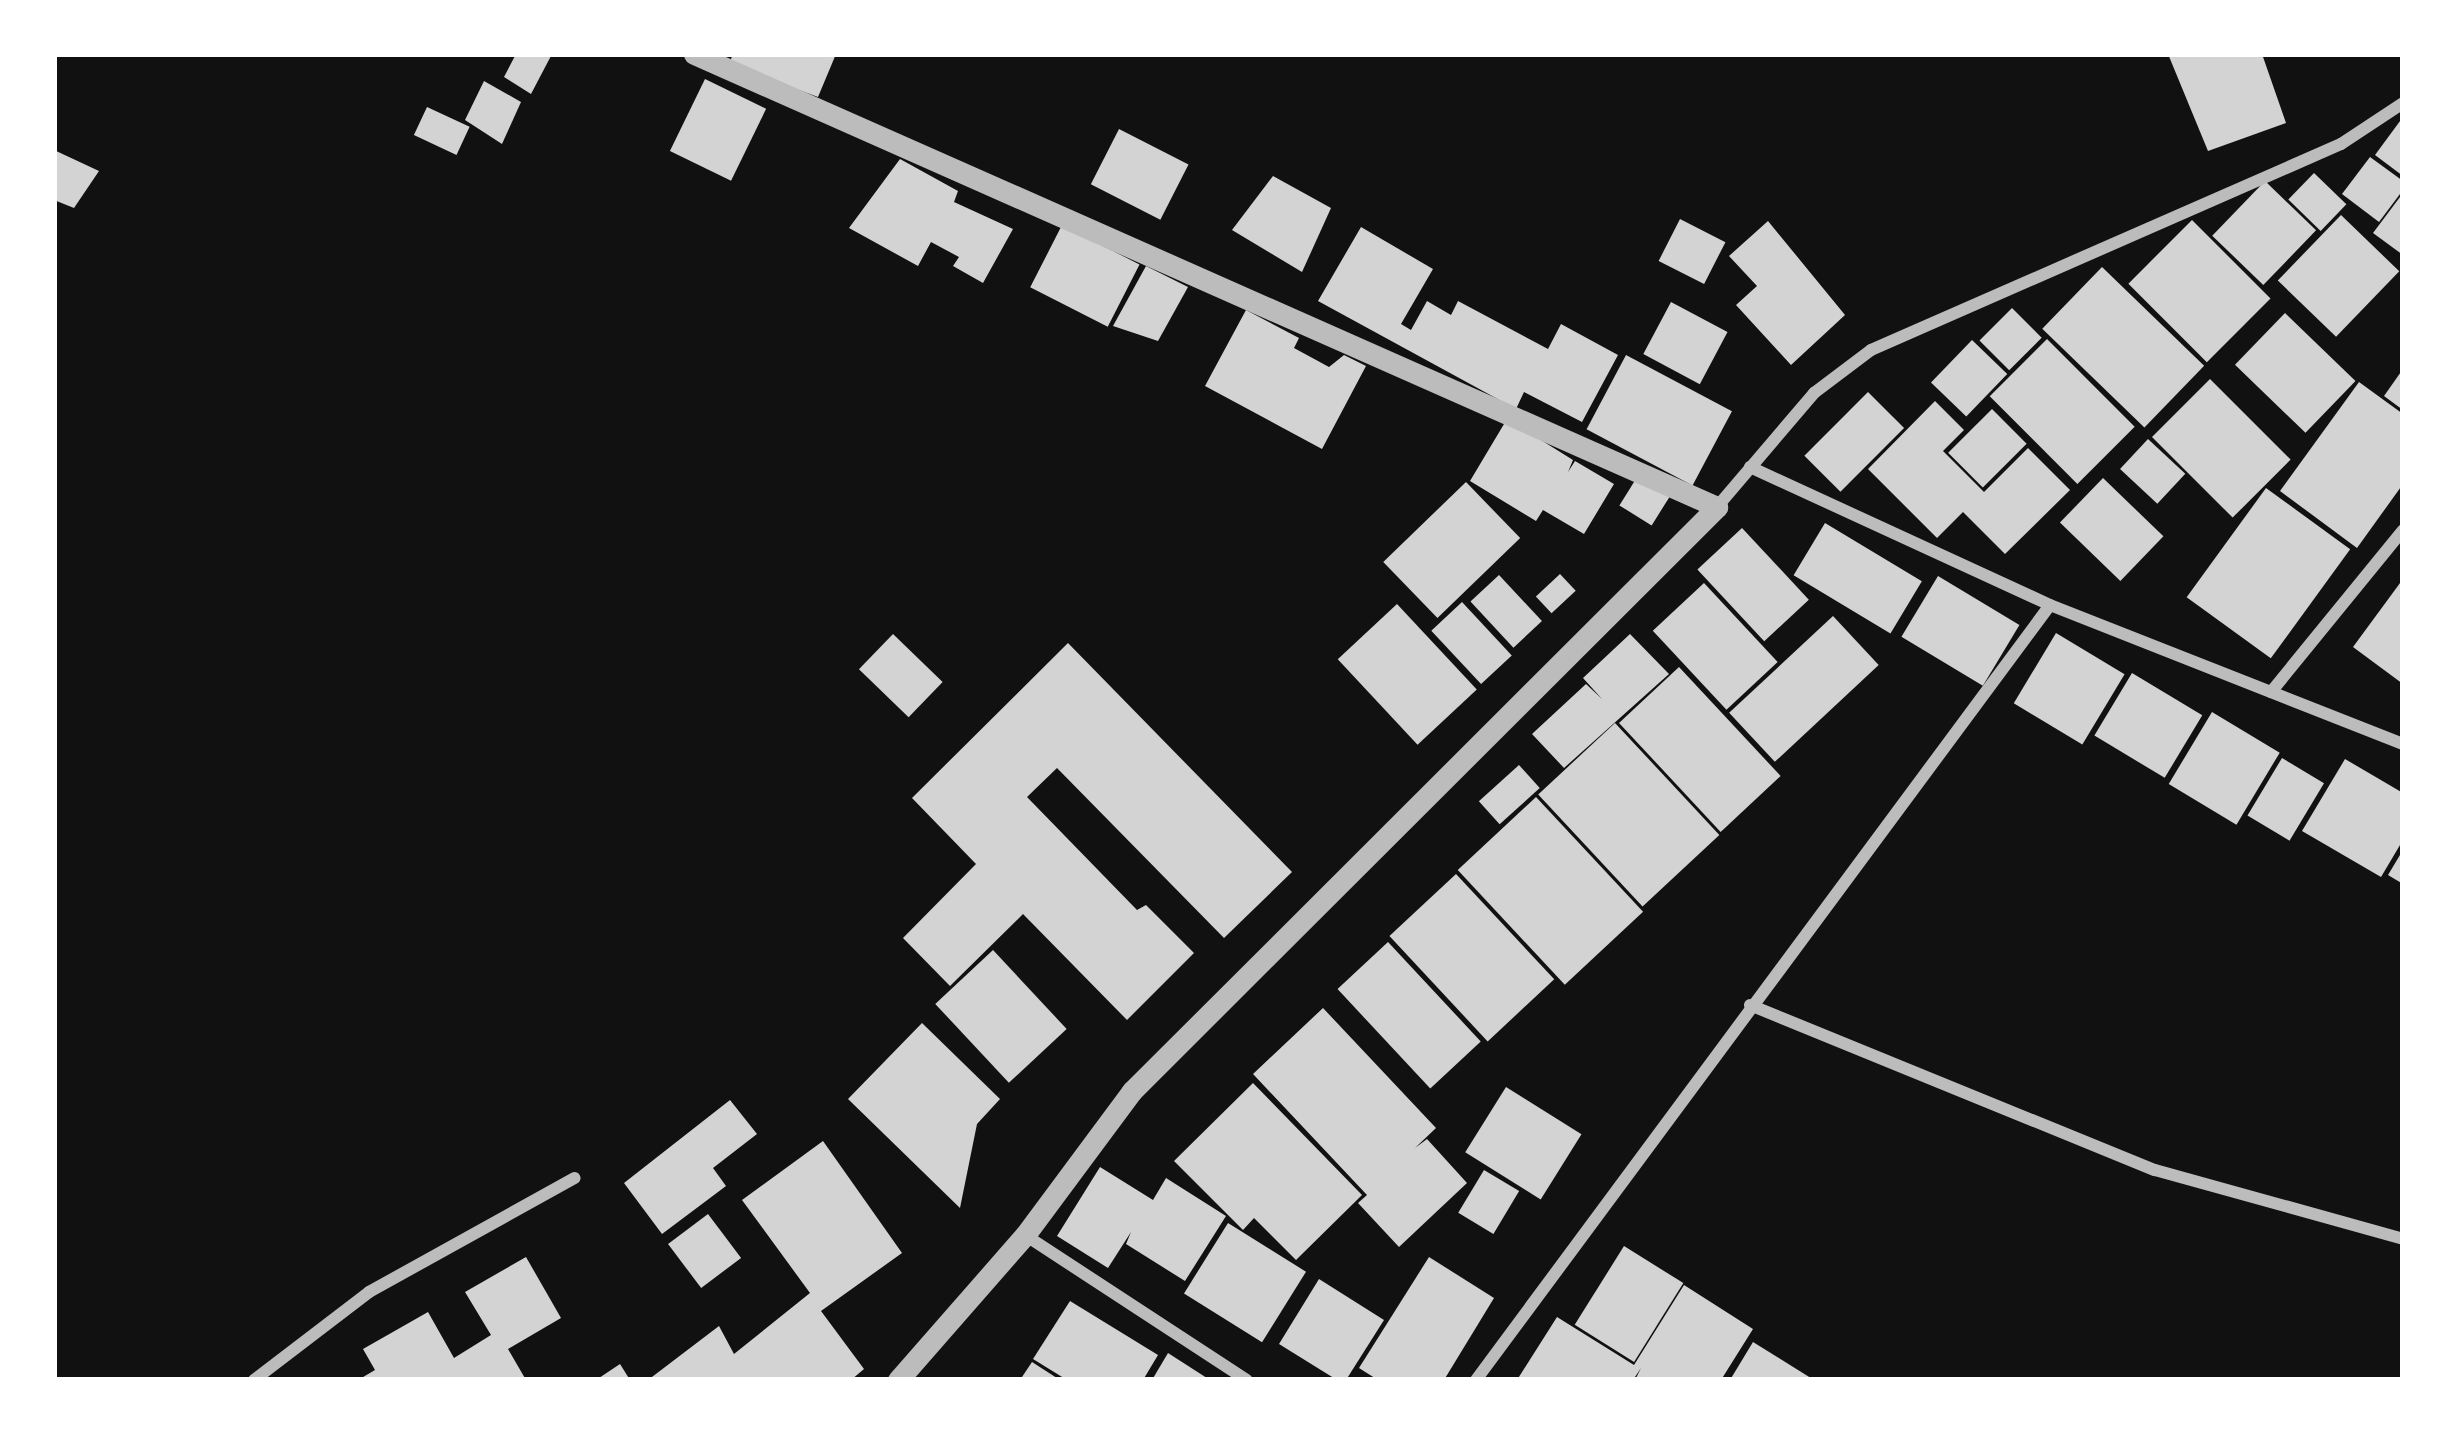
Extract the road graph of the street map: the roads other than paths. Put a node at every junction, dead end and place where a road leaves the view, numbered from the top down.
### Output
1 (694, 54) edge
2 (2403, 103) edge
3 (1750, 467) junction
4 (1717, 507) junction
5 (2403, 530) edge
6 (2050, 605) junction
7 (2271, 692) junction
8 (2403, 744) edge
9 (1750, 1005) junction
10 (574, 1178) dead end
11 (1025, 1235) junction
12 (2403, 1239) edge
13 (254, 1380) edge
14 (898, 1380) edge
15 (1246, 1380) edge
16 (1476, 1380) edge

1 - 4 street
2 - 3 street
3 - 4 street
3 - 6 street
4 - 11 street
5 - 7 street
6 - 7 street
6 - 9 street
7 - 8 street
9 - 12 street
9 - 16 street
10 - 13 street
11 - 14 street
11 - 15 street

